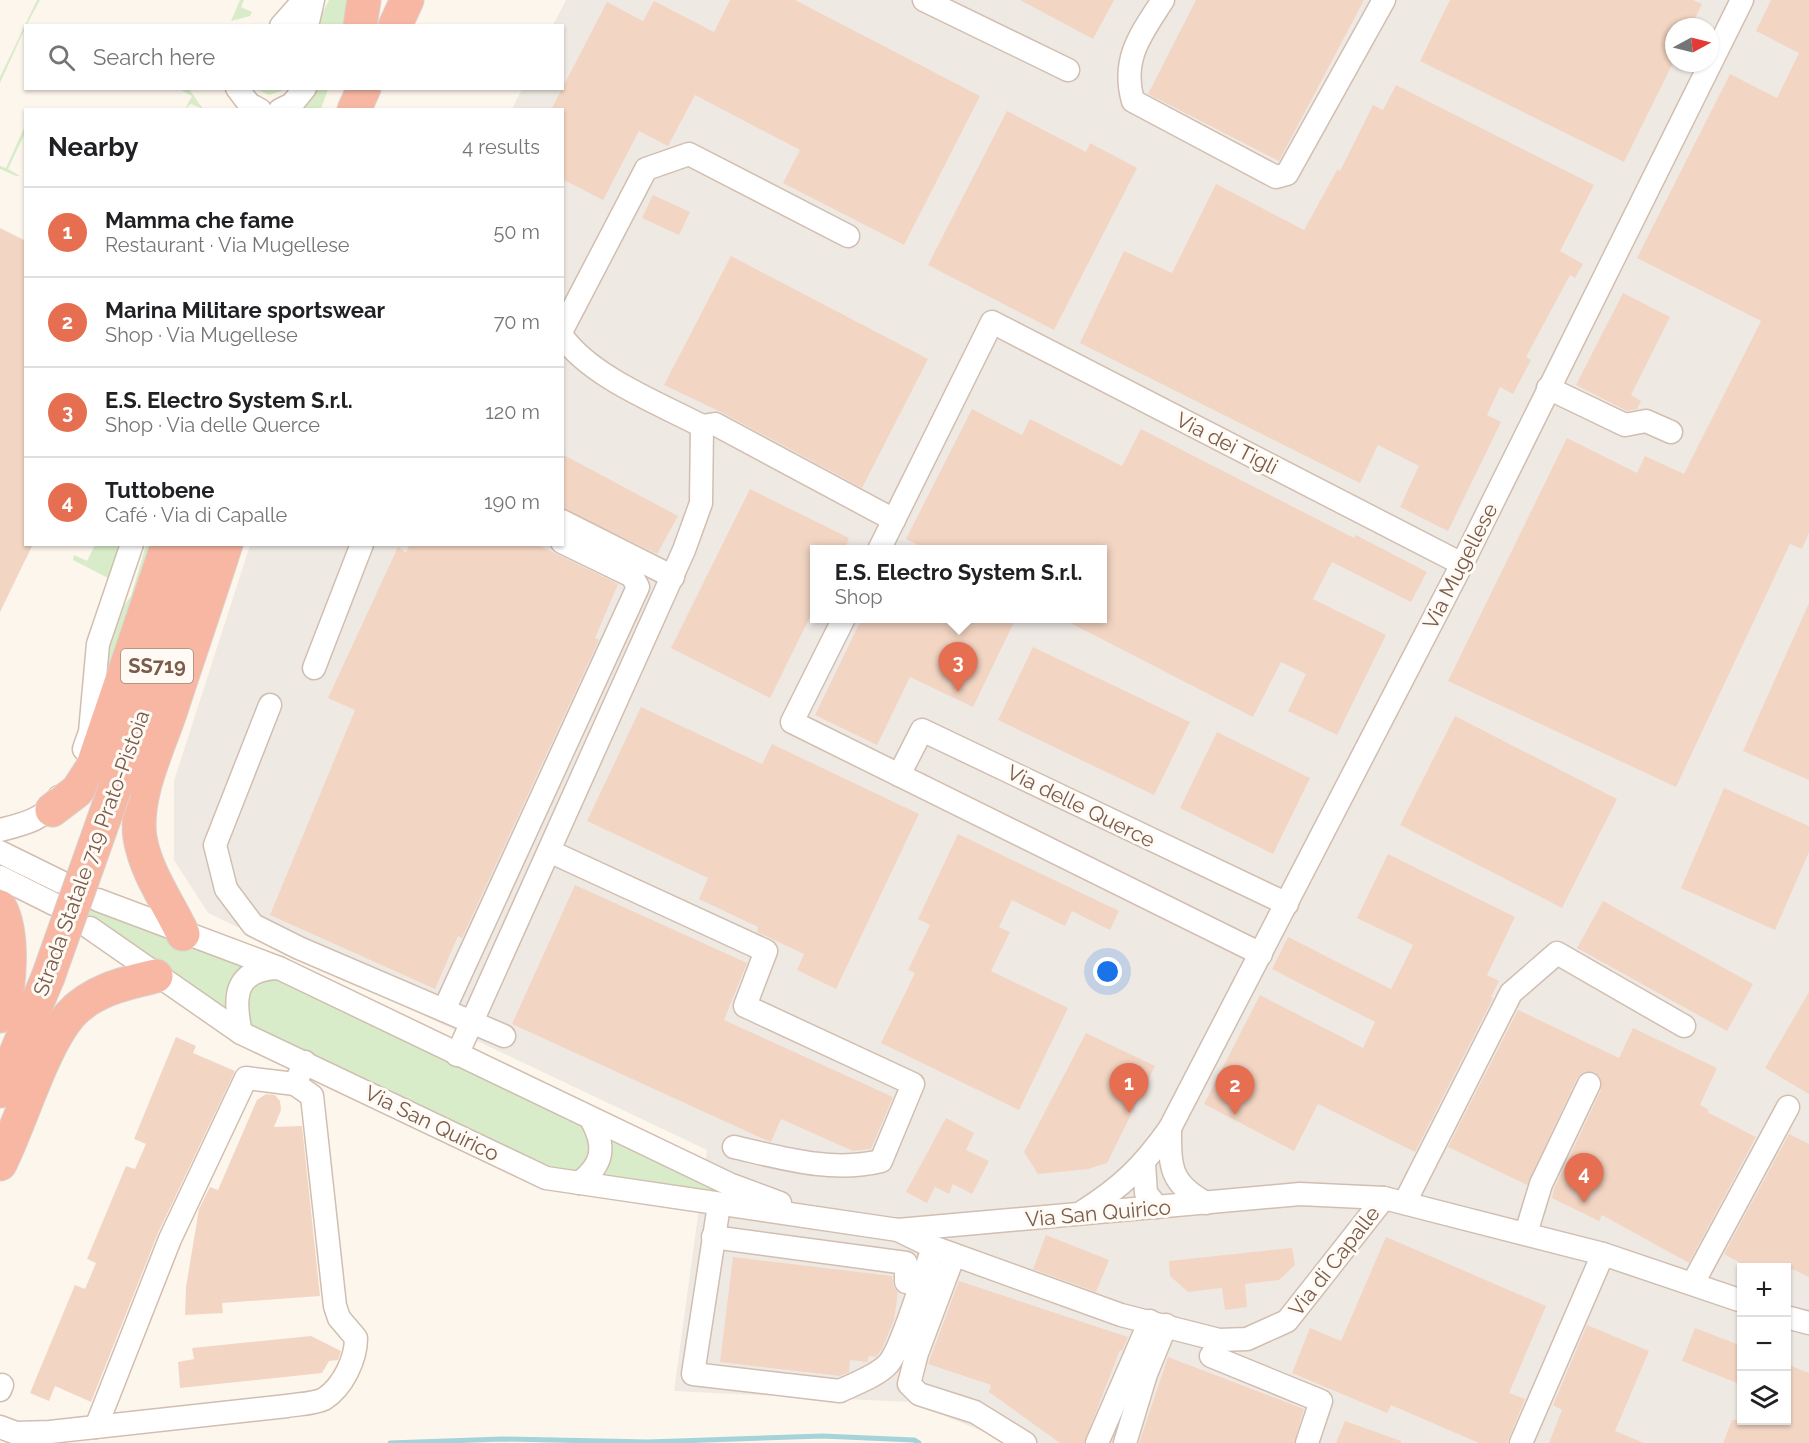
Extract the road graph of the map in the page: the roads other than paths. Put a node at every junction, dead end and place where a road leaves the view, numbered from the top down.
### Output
1 (304, 0) edge
2 (313, 0) edge
3 (364, 0) edge
4 (387, 0) edge
5 (407, 0) edge
6 (924, 0) edge
7 (1162, 0) edge
8 (1384, 0) edge
9 (1742, 0) edge
10 (283, 24) edge
11 (307, 24) edge
12 (360, 24) edge
13 (379, 24) edge
14 (396, 24) edge
15 (1068, 70) dead end
16 (348, 90) edge
17 (356, 90) edge
18 (363, 90) edge
19 (345, 108) edge
20 (352, 108) edge
21 (352, 108) edge
22 (848, 236) dead end
23 (564, 326) edge
24 (564, 339) edge
25 (1548, 388) junction
26 (702, 426) junction
27 (1671, 432) dead end
28 (894, 520) junction
29 (564, 522) edge
30 (564, 543) edge
31 (881, 545) edge
32 (131, 546) edge
33 (167, 546) edge
34 (198, 546) edge
35 (225, 546) edge
36 (361, 546) edge
37 (1462, 564) junction
38 (673, 578) junction
39 (842, 623) edge
40 (314, 668) dead end
41 (270, 705) dead end
42 (899, 775) junction
43 (52, 810) junction
44 (0, 830) edge
45 (549, 851) junction
46 (0, 852) edge
47 (0, 876) edge
48 (61, 882) dead end
49 (98, 900) dead end
50 (54, 904) dead end
51 (1287, 904) junction
52 (0, 907) edge
53 (90, 928) dead end
54 (183, 933) junction
55 (1261, 954) junction
56 (279, 968) junction
57 (156, 976) junction
58 (444, 1010) junction
59 (0, 1016) edge
60 (472, 1021) junction
61 (1684, 1026) dead end
62 (241, 1033) junction
63 (504, 1036) dead end
64 (457, 1055) junction
65 (305, 1062) junction
66 (295, 1083) junction
67 (1589, 1084) dead end
68 (0, 1091) edge
69 (1788, 1107) dead end
70 (591, 1119) junction
71 (1170, 1128) junction
72 (734, 1147) dead end
73 (0, 1164) edge
74 (1144, 1164) junction
75 (1170, 1167) junction
76 (579, 1183) junction
77 (1394, 1200) junction
78 (1206, 1203) junction
79 (719, 1205) junction
80 (1157, 1207) junction
81 (813, 1215) junction
82 (1078, 1215) junction
83 (898, 1230) junction
84 (1526, 1233) junction
85 (712, 1237) junction
86 (943, 1251) junction
87 (1602, 1254) junction
88 (1693, 1283) junction
89 (920, 1284) junction
90 (1737, 1299) edge
91 (1791, 1318) edge
92 (1158, 1323) junction
93 (1809, 1323) edge
94 (1211, 1356) dead end
95 (0, 1427) edge
96 (96, 1427) junction
97 (1025, 1443) edge
98 (1097, 1443) edge
99 (1125, 1443) edge
100 (1307, 1443) edge
101 (1521, 1443) edge

1 - 10 street
2 - 11 street
3 - 12 highway
4 - 13 highway
5 - 14 highway
6 - 15 street
7 - 8 street
9 - 25 street, Via Mugellese
16 - 19 highway
17 - 20 highway
18 - 21 highway
22 - 23 street
24 - 26 street
25 - 27 street
25 - 37 street, Via Mugellese
26 - 28 street
26 - 38 street
28 - 31 street
28 - 37 street, Via dei Tigli
29 - 38 street
30 - 58 street
32 - 43 street
33 - 43 highway
34 - 68 highway, Strada Statale 719 Prato-Pistoia / SS719, bridge
35 - 54 highway
36 - 40 street
37 - 51 street, Via Mugellese
38 - 45 street
39 - 42 street
41 - 58 street
42 - 51 street, Via delle Querce
42 - 55 street
43 - 44 street
45 - 60 street
45 - 72 street
46 - 48 street
47 - 50 street
49 - 54 street, Via San Quirico
51 - 55 street, Via Mugellese
52 - 59 highway
53 - 57 street, Via San Quirico
54 - 56 street, Via San Quirico
55 - 71 street, Via Mugellese
56 - 62 street
56 - 64 street, Via San Quirico
57 - 62 street, Via San Quirico
57 - 73 highway
58 - 60 street
60 - 63 street
60 - 64 street
61 - 77 street
62 - 65 street, Via San Quirico
64 - 70 street, Via San Quirico
65 - 66 street
65 - 76 street, Via San Quirico
66 - 96 street
66 - 96 street
67 - 84 street
69 - 88 street
70 - 76 street
70 - 81 street, Via San Quirico
71 - 74 street, Via Mugellese
71 - 75 street, Via Mugellese
74 - 80 street
74 - 82 street, Via Mugellese
75 - 78 street
75 - 80 street, Via Mugellese
76 - 79 street, Via San Quirico
77 - 78 street, Via San Quirico
77 - 84 street, Via di Capalle
77 - 92 street, Via di Capalle
78 - 80 street, Via San Quirico
79 - 81 street, Via San Quirico
79 - 85 street
80 - 82 street, Via San Quirico
81 - 83 street, Via San Quirico
82 - 83 street, Via San Quirico
83 - 86 street, Via di Capalle
84 - 87 street, Via di Capalle
85 - 89 street
85 - 89 street
86 - 89 street
86 - 92 street, Via di Capalle
86 - 97 street
87 - 88 street, Via di Capalle
87 - 101 street
88 - 90 street, Via di Capalle
91 - 93 street
92 - 98 street
92 - 99 street
94 - 100 street
95 - 96 street

